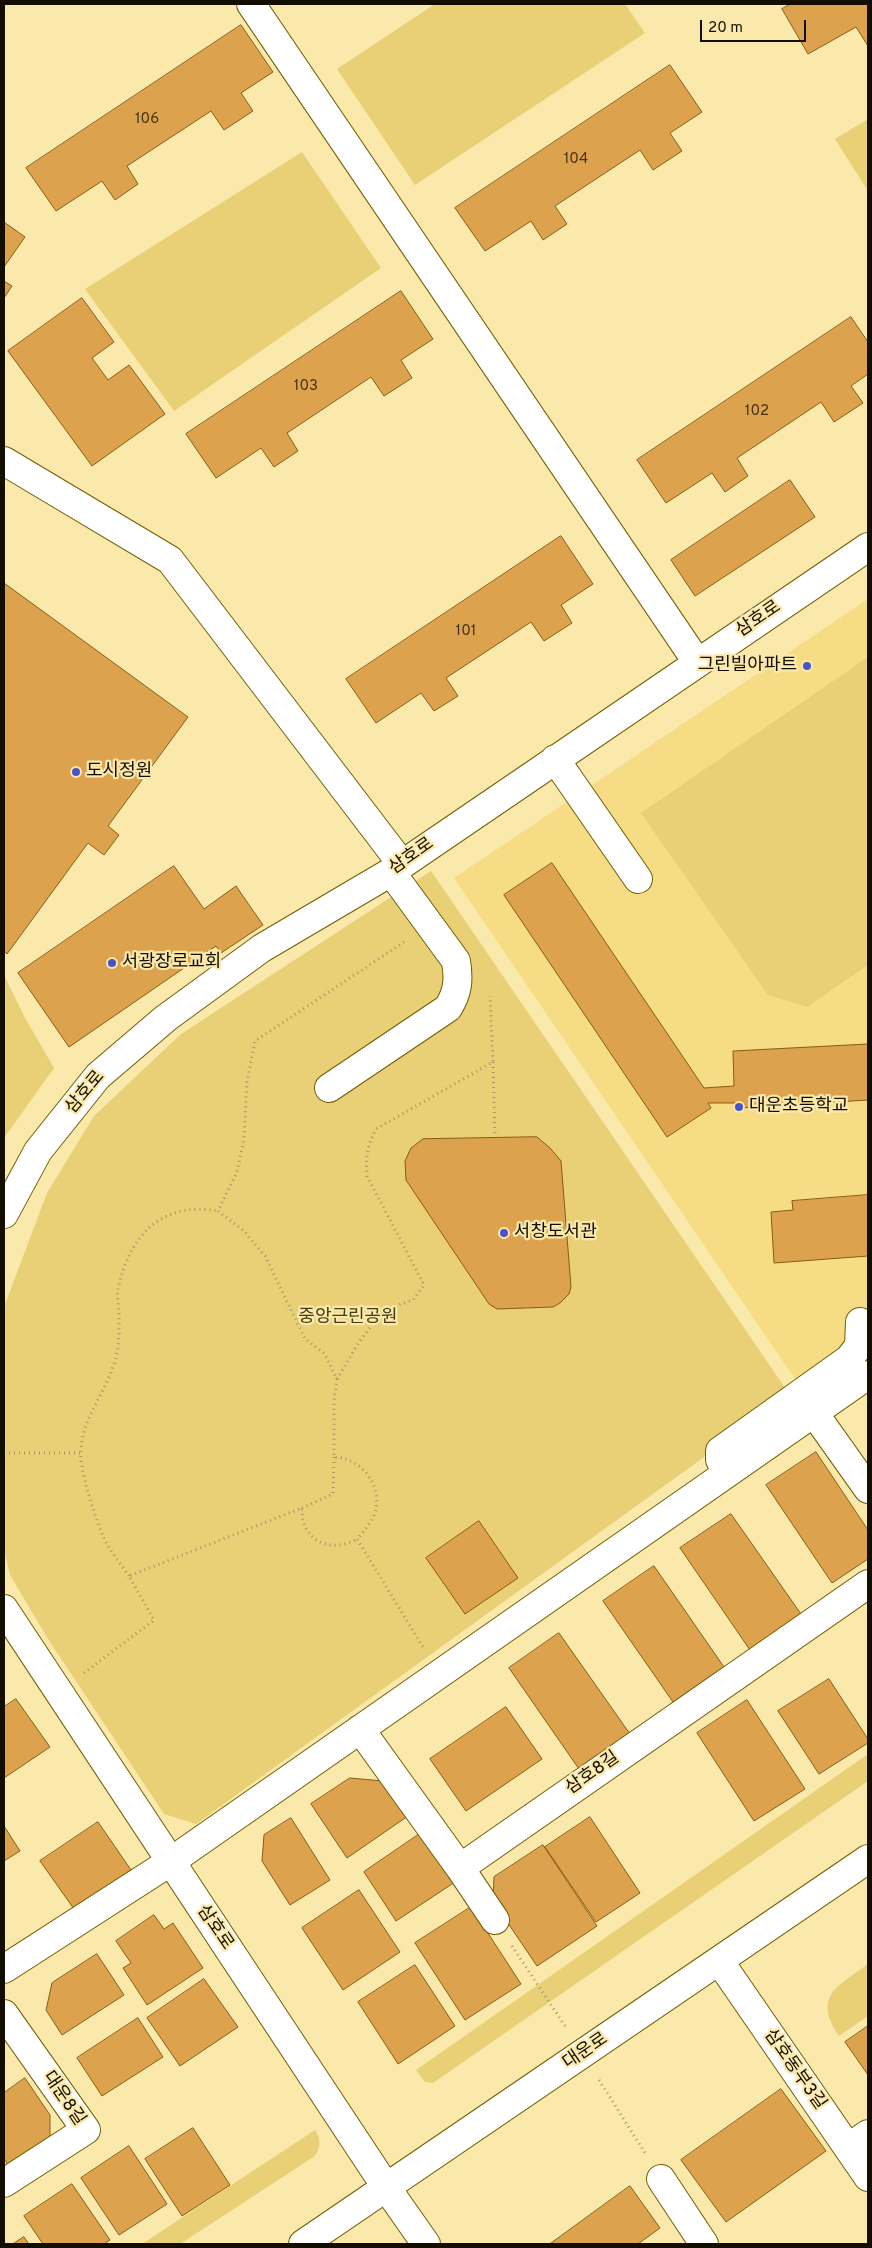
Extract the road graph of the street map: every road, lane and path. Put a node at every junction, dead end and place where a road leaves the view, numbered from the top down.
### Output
1 (251, 4) edge
2 (4, 461) edge
3 (868, 546) edge
4 (697, 662) junction
5 (555, 759) junction
6 (396, 867) junction
7 (638, 880) dead end
8 (429, 926) junction
9 (490, 995) dead end
10 (493, 1062) junction
11 (329, 1088) dead end
12 (496, 1136) dead end
13 (218, 1211) junction
14 (4, 1214) edge
15 (860, 1322) dead end
16 (868, 1375) edge
17 (337, 1379) junction
18 (814, 1413) junction
19 (4, 1452) edge
20 (81, 1454) junction
21 (334, 1457) junction
22 (729, 1472) junction
23 (868, 1489) edge
24 (302, 1508) junction
25 (357, 1539) junction
26 (129, 1576) junction
27 (868, 1584) edge
28 (4, 1609) edge
29 (440, 1673) junction
30 (57, 1692) junction
31 (360, 1729) junction
32 (868, 1859) edge
33 (170, 1862) junction
34 (460, 1868) junction
35 (495, 1920) joint
36 (720, 1962) junction
37 (4, 1969) edge
38 (4, 2014) edge
39 (583, 2054) junction
40 (858, 2141) edge
41 (868, 2177) edge
42 (662, 2180) joint
43 (4, 2183) edge
44 (386, 2187) junction
45 (303, 2244) edge
46 (426, 2244) edge
47 (704, 2244) edge

1 - 4 street
2 - 6 street
3 - 4 street, 삼호로
4 - 5 street, 삼호로
5 - 6 street, 삼호로
5 - 7 street
6 - 8 street
6 - 14 street, 삼호로
8 - 11 street
8 - 13 path
9 - 10 path
10 - 12 path
10 - 17 path
13 - 17 path
13 - 20 path
15 - 22 street
16 - 18 street
17 - 21 path
18 - 22 street
18 - 23 street
19 - 20 path
20 - 26 path
21 - 24 path
21 - 25 path
22 - 29 street
24 - 25 path
24 - 26 path
25 - 29 path
26 - 30 path
27 - 34 street, 삼호8길
28 - 30 street, 삼호로
29 - 31 street
30 - 33 street, 삼호로
31 - 33 street
31 - 34 street
32 - 36 street, 대운로
33 - 37 street
33 - 44 street, 삼호로
34 - 35 street
35 - 39 path
36 - 39 street, 대운로
36 - 40 street, 삼호동부3길
38 - 43 street, 대운8길
39 - 42 path
39 - 44 street, 대운로
40 - 41 street, 삼호동부3길
42 - 47 street
44 - 45 street, 대운로
44 - 46 street, 삼호로

